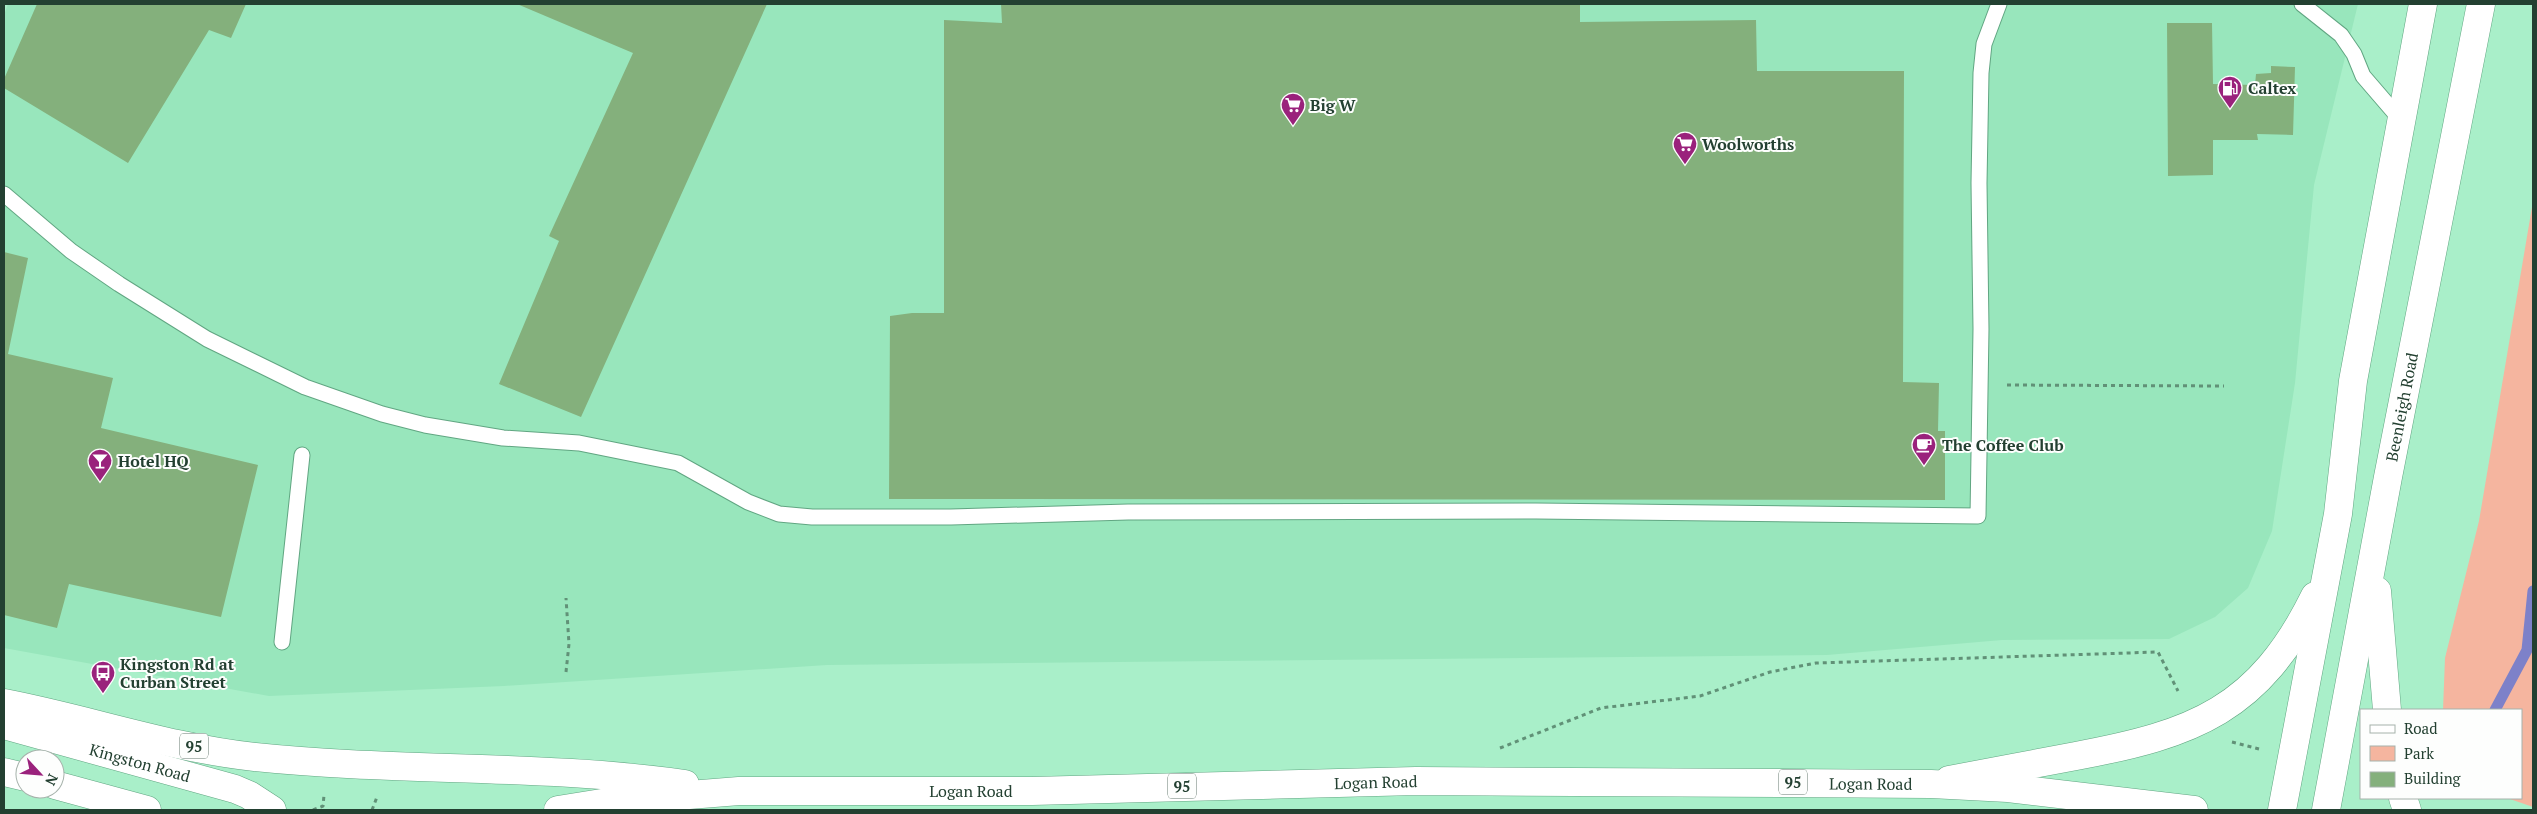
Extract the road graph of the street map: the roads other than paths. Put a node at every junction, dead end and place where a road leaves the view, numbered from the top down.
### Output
1 (2000, 4) edge
2 (2302, 4) edge
3 (2423, 4) edge
4 (2481, 4) edge
5 (2400, 119) junction
6 (4, 194) edge
7 (302, 455) dead end
8 (2375, 547) junction
9 (2328, 568) junction
10 (282, 642) dead end
11 (4, 703) edge
12 (2386, 709) edge
13 (4, 725) edge
14 (1931, 784) junction
15 (739, 791) junction
16 (77, 796) edge
17 (147, 810) edge
18 (272, 810) edge
19 (558, 810) edge
20 (2194, 810) edge
21 (2282, 810) edge
22 (2326, 810) edge

1 - 6 lane
2 - 5 lane
3 - 5 main road
4 - 8 main road, Beenleigh Road
5 - 9 main road
7 - 10 lane
8 - 12 main road
8 - 22 main road, Beenleigh Road
9 - 14 main road
9 - 21 main road
11 - 15 main road, 95
13 - 18 main road, Kingston Road / 95
14 - 15 main road, Logan Road / 95
14 - 20 main road, Logan Road / 95
15 - 19 main road, Logan Road / 95
16 - 17 main road

